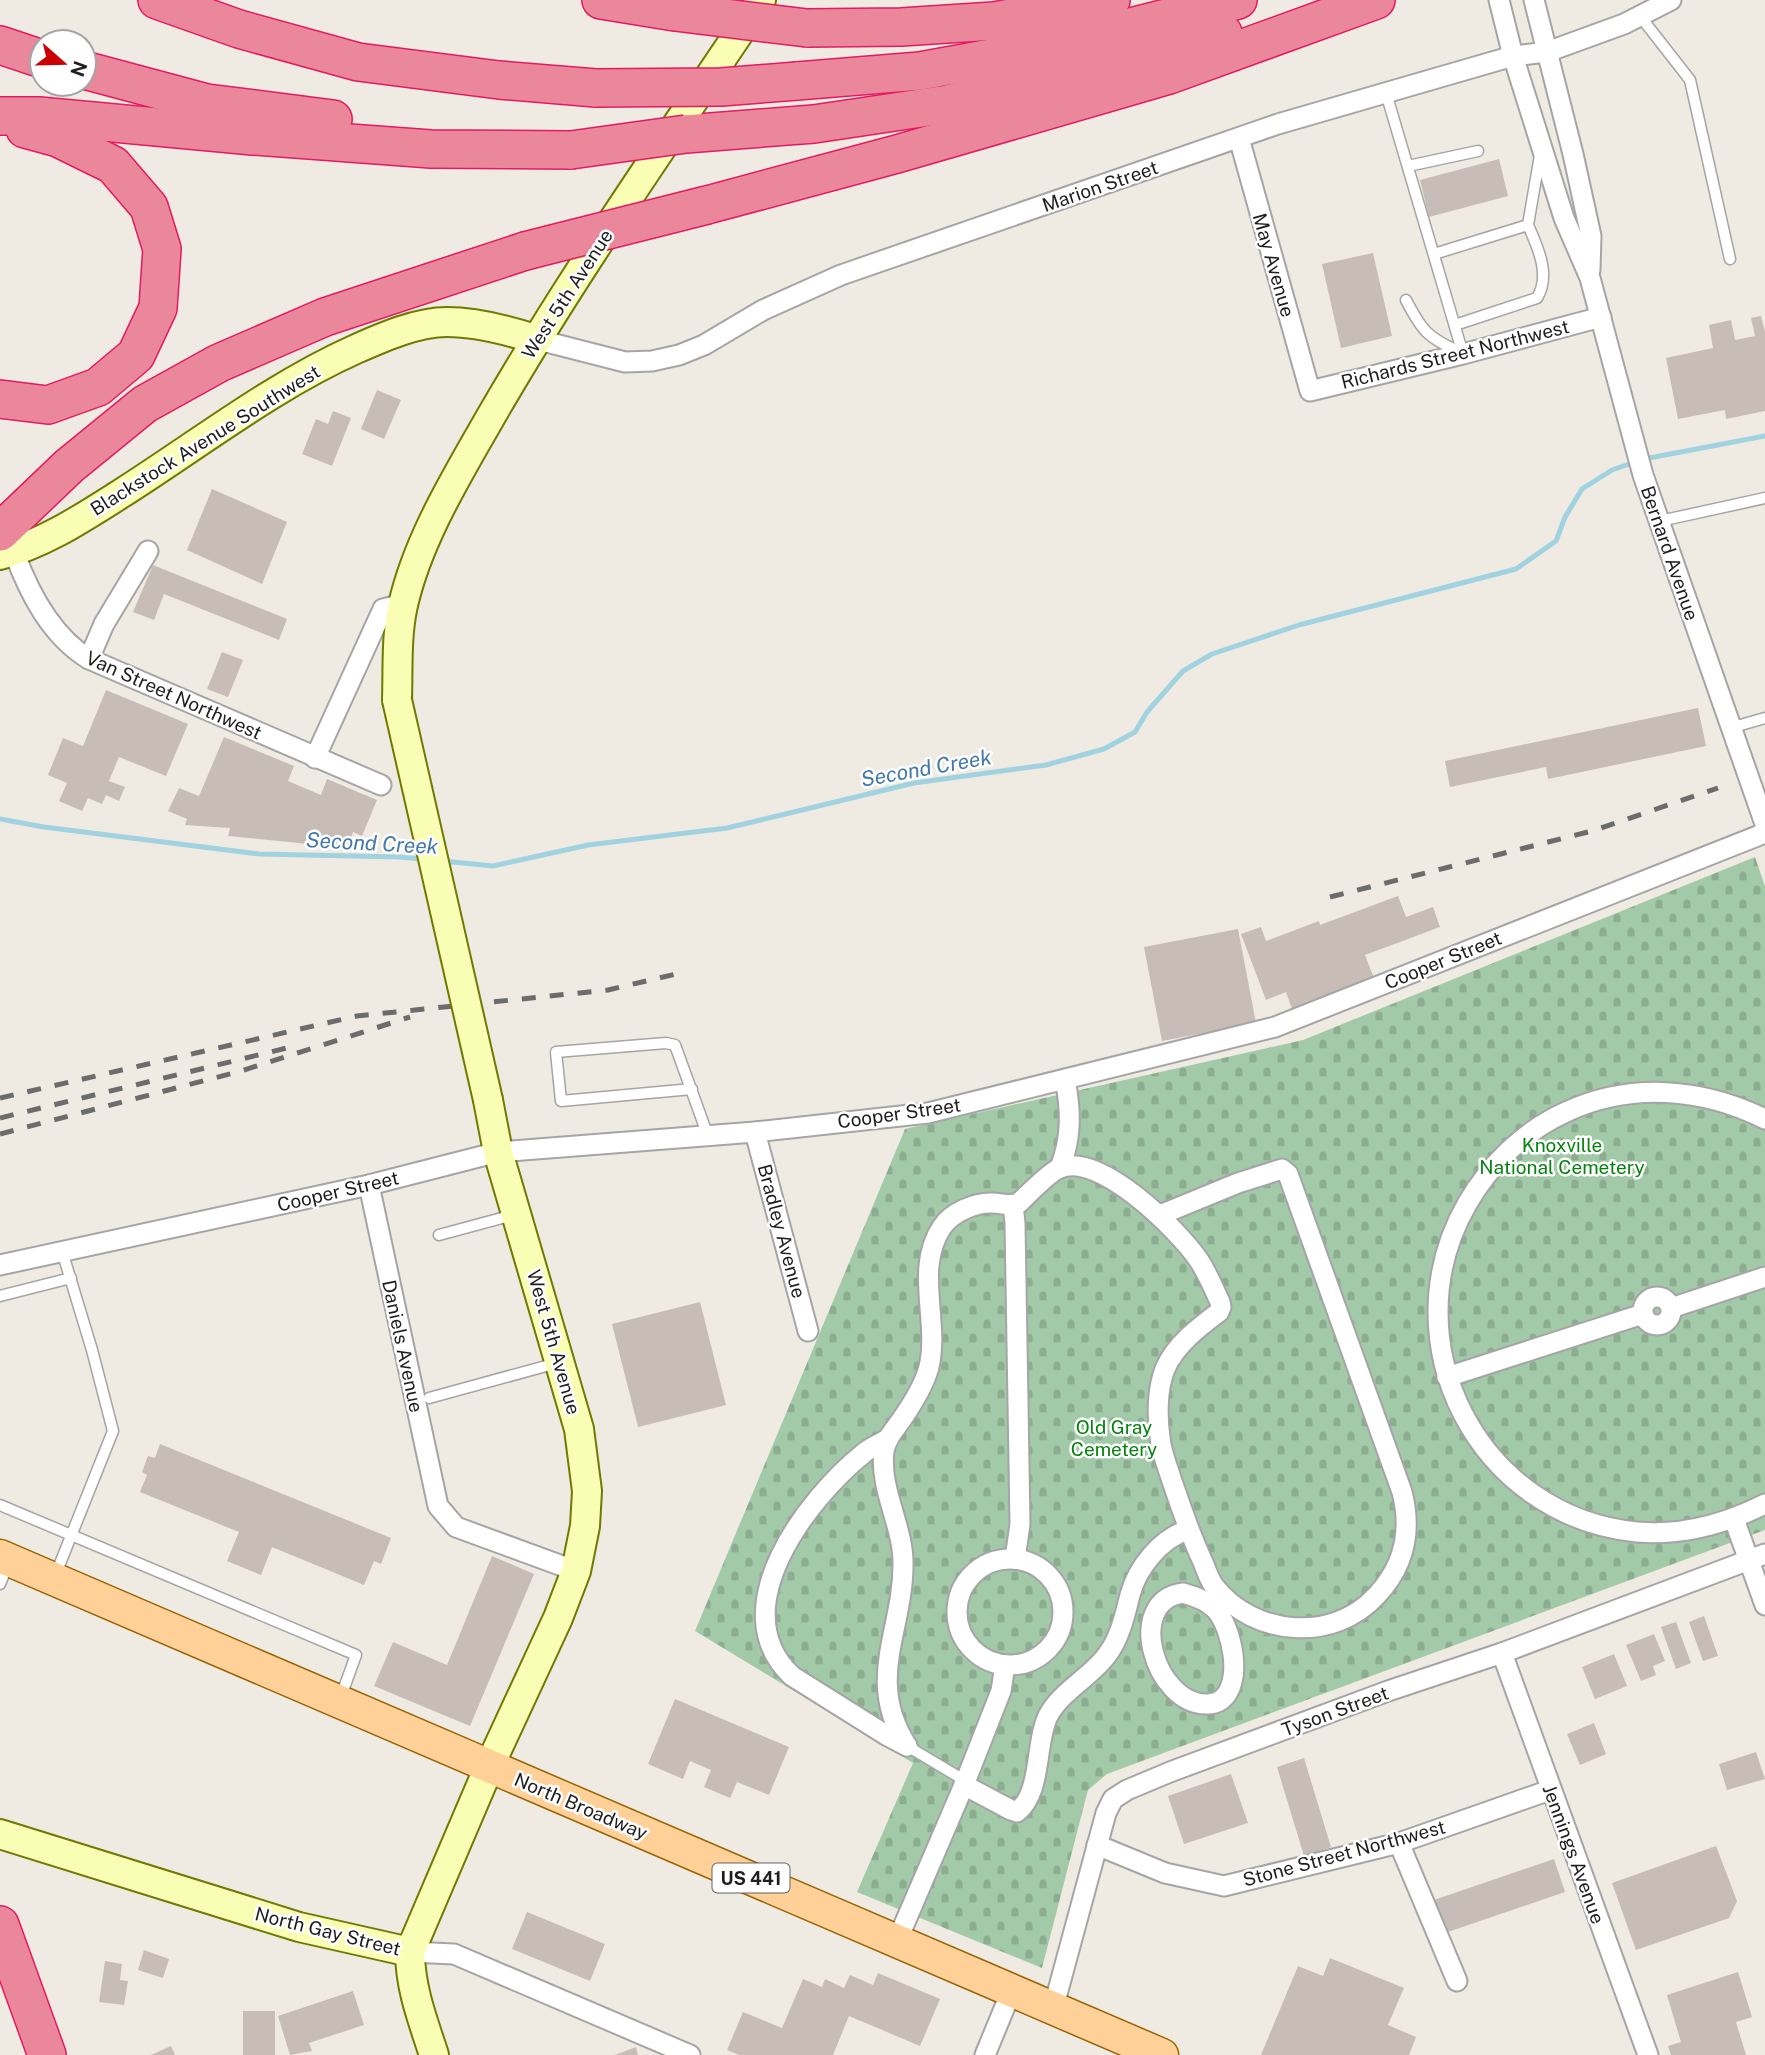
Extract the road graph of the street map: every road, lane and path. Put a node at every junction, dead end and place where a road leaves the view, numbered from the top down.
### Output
1 (157, 0) edge
2 (601, 0) edge
3 (761, 0) edge
4 (1111, 0) edge
5 (1238, 0) edge
6 (1347, 0) edge
7 (1376, 0) edge
8 (1499, 0) edge
9 (1534, 0) edge
10 (1671, 0) edge
11 (1640, 16) junction
12 (0, 45) edge
13 (1546, 52) junction
14 (28, 54) edge
15 (1513, 56) junction
16 (98, 74) edge
17 (1386, 93) junction
18 (0, 116) edge
19 (0, 122) edge
20 (1239, 138) junction
21 (574, 141) junction
22 (1542, 148) junction
23 (1478, 151) dead end
24 (1408, 166) junction
25 (1528, 225) junction
26 (1434, 254) junction
27 (1730, 259) dead end
28 (1590, 278) junction
29 (1406, 300) dead end
30 (1601, 317) junction
31 (1455, 325) junction
32 (535, 339) junction
33 (1463, 354) junction
34 (1310, 391) joint
35 (0, 400) edge
36 (1765, 498) edge
37 (1660, 521) junction
38 (4, 546) edge
39 (148, 551) dead end
40 (403, 604) junction
41 (89, 659) junction
42 (1765, 718) edge
43 (1730, 728) junction
44 (315, 758) junction
45 (381, 785) dead end
46 (1765, 824) edge
47 (1765, 833) edge
48 (1065, 1079) junction
49 (692, 1089) junction
50 (1765, 1119) edge
51 (755, 1132) junction
52 (708, 1136) junction
53 (498, 1152) junction
54 (1060, 1168) junction
55 (369, 1185) junction
56 (1013, 1205) junction
57 (517, 1213) junction
58 (1160, 1215) junction
59 (439, 1235) dead end
60 (62, 1251) junction
61 (0, 1265) edge
62 (1765, 1277) edge
63 (71, 1278) junction
64 (0, 1296) edge
65 (808, 1331) dead end
66 (561, 1362) junction
67 (1447, 1377) junction
68 (429, 1398) dead end
69 (887, 1439) junction
70 (0, 1504) edge
71 (1765, 1504) edge
72 (1734, 1519) junction
73 (1188, 1530) junction
74 (71, 1536) junction
75 (1757, 1557) edge
76 (1015, 1559) junction
77 (3, 1567) edge
78 (576, 1571) junction
79 (54, 1579) junction
80 (1221, 1604) junction
81 (1765, 1605) edge
82 (1502, 1653) junction
83 (1005, 1665) junction
84 (339, 1703) junction
85 (906, 1746) junction
86 (489, 1767) junction
87 (964, 1785) junction
88 (1550, 1790) junction
89 (0, 1834) edge
90 (1399, 1843) junction
91 (1097, 1845) junction
92 (0, 1925) edge
93 (897, 1941) junction
94 (410, 1952) junction
95 (1457, 1981) dead end
96 (1012, 1992) junction
97 (1053, 2009) junction
98 (47, 2055) edge
99 (434, 2055) edge
100 (690, 2055) edge
101 (985, 2055) edge
102 (1162, 2055) edge
103 (1648, 2055) edge

1 - 5 highway, bridge
2 - 4 highway, bridge
3 - 32 street, West 5th Avenue
6 - 21 highway, bridge
7 - 38 highway, bridge
8 - 15 street, Bernard Avenue
9 - 13 street, Bernard Avenue
10 - 11 street, Marion Street
11 - 13 street, Marion Street
11 - 27 lane
12 - 14 highway
13 - 15 street, Marion Street
13 - 28 street, Bernard Avenue
15 - 17 street, Marion Street
15 - 22 street, Bernard Avenue
16 - 21 highway
17 - 20 street, Marion Street
17 - 24 lane
18 - 21 highway
19 - 35 highway
20 - 32 street, Marion Street
20 - 34 street, May Avenue
22 - 25 lane
22 - 28 street, Bernard Avenue
23 - 24 lane
24 - 26 lane
25 - 26 lane
25 - 31 lane
26 - 31 lane
28 - 30 street, Bernard Avenue
29 - 33 lane
30 - 33 street, Richards Street Northwest
30 - 37 street, Bernard Avenue
31 - 33 lane
32 - 38 street, Blackstock Avenue Southwest
32 - 40 street, West 5th Avenue
33 - 34 street, Richards Street Northwest
36 - 37 lane
37 - 43 street, Bernard Avenue
38 - 41 street, Van Street Northwest
39 - 41 street
40 - 44 street
40 - 53 street, West 5th Avenue, bridge
41 - 44 street, Van Street Northwest
42 - 43 lane
43 - 46 street, Bernard Avenue
44 - 45 street, Van Street Northwest
47 - 48 street, Cooper Street
48 - 51 street, Cooper Street
48 - 54 street
49 - 49 lane
49 - 52 lane
50 - 67 street
51 - 52 street, Cooper Street
51 - 65 street, Bradley Avenue
52 - 53 street, Cooper Street
53 - 55 street, Cooper Street
53 - 57 street, West 5th Avenue
54 - 56 street
54 - 58 street
55 - 60 street, Cooper Street
55 - 78 street, Daniels Avenue
56 - 69 street
56 - 76 street
57 - 59 lane
57 - 66 street, West 5th Avenue
58 - 73 street
58 - 80 street
60 - 61 street, Cooper Street
60 - 63 lane
62 - 67 street
63 - 64 lane
63 - 74 lane
66 - 68 lane
66 - 78 street, West 5th Avenue
67 - 72 street
69 - 85 street
69 - 85 street
70 - 74 lane
71 - 72 street
72 - 75 street
73 - 80 street
73 - 87 street
74 - 79 lane
74 - 84 lane
75 - 81 street
75 - 82 street, Tyson Street
76 - 83 street
76 - 83 street
77 - 79 main road, North Broadway / US 441
78 - 86 street, West 5th Avenue
79 - 84 main road, North Broadway / US 441
80 - 80 street
82 - 88 street, Jennings Avenue
82 - 91 street, Tyson Street
83 - 87 street
84 - 86 main road, North Broadway / US 441
85 - 87 lane
86 - 93 main road, North Broadway / US 441
86 - 94 street, West 5th Avenue
87 - 93 street
88 - 90 street, Stone Street Northwest
88 - 103 street, Jennings Avenue
89 - 94 street, North Gay Street
90 - 91 street, Stone Street Northwest
90 - 95 street
91 - 97 street, Tyson Street
92 - 98 highway
93 - 96 main road, North Broadway / US 441
94 - 99 street, West 5th Avenue
94 - 100 street, North Gay Street
96 - 97 main road, North Broadway / US 441
96 - 101 street
97 - 102 main road, North Broadway / US 441

